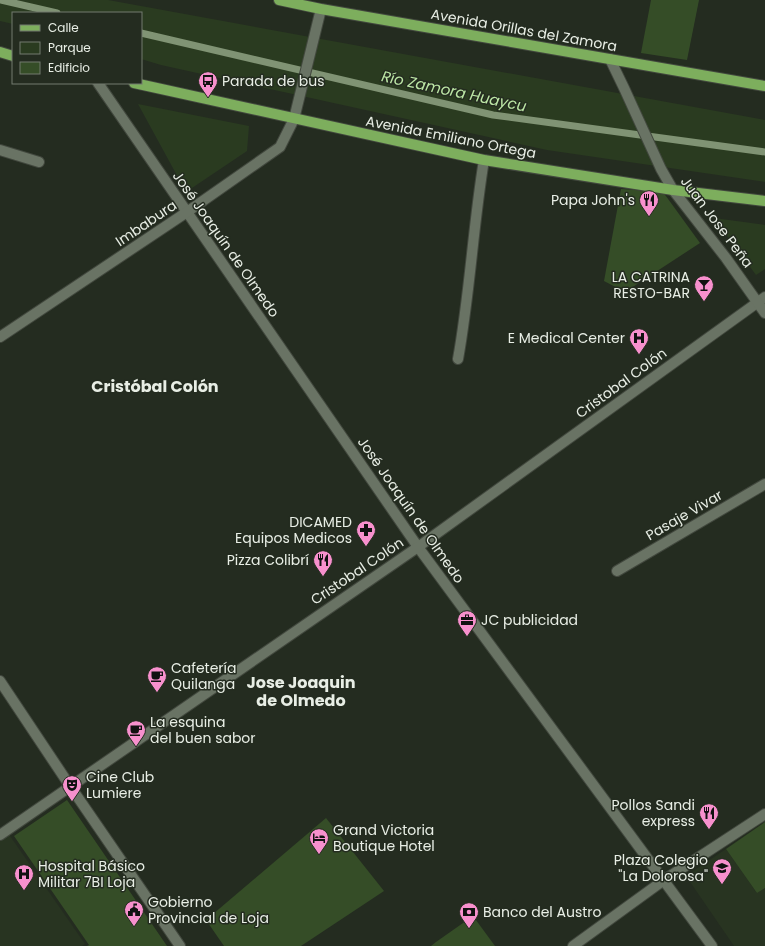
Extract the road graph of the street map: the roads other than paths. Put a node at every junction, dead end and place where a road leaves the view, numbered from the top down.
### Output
1 (278, 0) edge
2 (321, 9) junction
3 (0, 52) edge
4 (12, 56) edge
5 (610, 59) junction
6 (99, 84) edge
7 (139, 84) edge
8 (765, 86) edge
9 (294, 119) junction
10 (0, 150) edge
11 (484, 160) junction
12 (38, 162) dead end
13 (673, 190) junction
14 (765, 201) edge
15 (187, 212) junction
16 (761, 300) edge
17 (765, 313) edge
18 (0, 337) edge
19 (458, 359) dead end
20 (765, 484) edge
21 (418, 546) junction
22 (617, 571) dead end
23 (0, 681) edge
24 (70, 786) junction
25 (765, 814) edge
26 (0, 835) edge
27 (664, 880) junction
28 (180, 946) edge
29 (573, 946) edge
30 (712, 946) edge

1 - 2 main road, Avenida Orillas del Zamora
2 - 5 main road, Avenida Orillas del Zamora
2 - 9 street, Imbabura
3 - 4 main road
5 - 8 main road, Avenida Orillas del Zamora
5 - 13 street, Juan Jose Peña
6 - 15 street, José Joaquín de Olmedo
7 - 9 main road, Avenida Emiliano Ortega
9 - 11 main road, Avenida Emiliano Ortega
9 - 15 street, Imbabura
10 - 12 street
11 - 13 main road, Avenida Emiliano Ortega
11 - 19 street
13 - 14 main road, Avenida Emiliano Ortega
13 - 16 street, Juan Jose Peña
15 - 18 street, Imbabura
15 - 21 street, José Joaquín de Olmedo
16 - 17 street, Juan Jose Peña
16 - 21 street, Cristobal Colón
20 - 22 street, Pasaje Vivar
21 - 24 street, Cristobal Colón
21 - 27 street, José Joaquín de Olmedo
23 - 24 street
24 - 26 street, Cristobal Colón
24 - 28 street
25 - 27 street
27 - 29 street
27 - 30 street, José Joaquín de Olmedo

